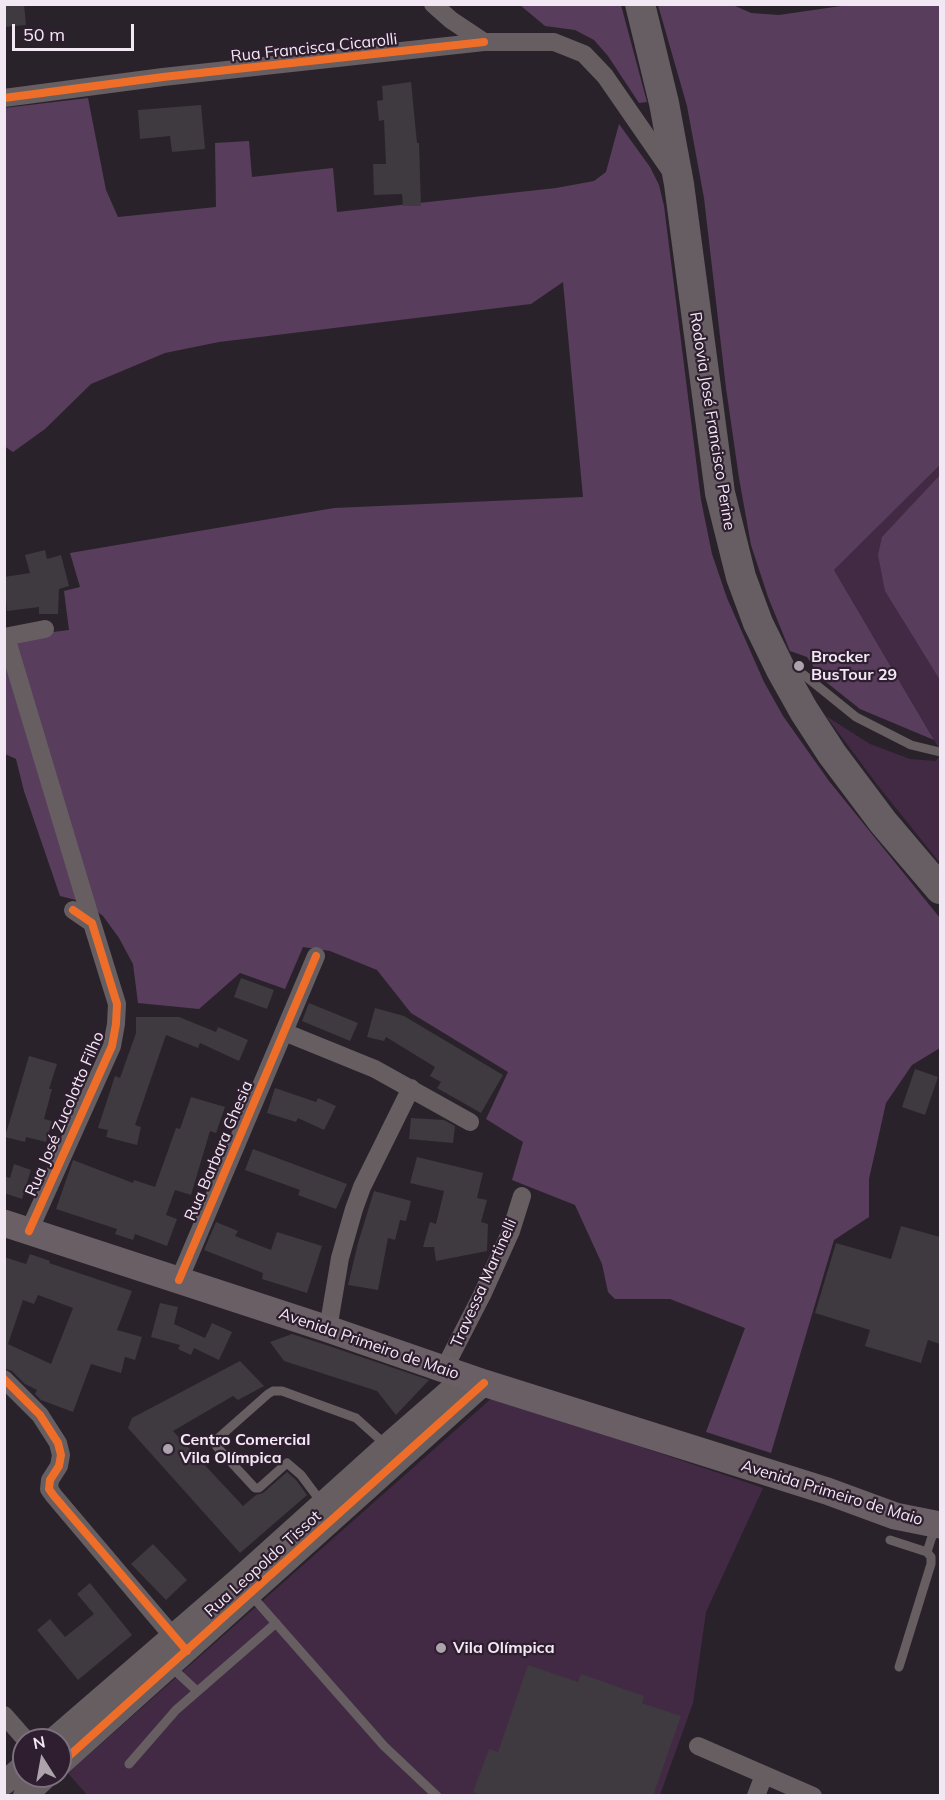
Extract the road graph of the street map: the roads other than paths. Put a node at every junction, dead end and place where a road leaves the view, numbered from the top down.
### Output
1 (433, 4) edge
2 (640, 4) edge
3 (484, 42) junction
4 (4, 98) edge
5 (680, 184) junction
6 (45, 629) dead end
7 (5, 637) edge
8 (781, 670) junction
9 (940, 752) edge
10 (940, 889) edge
11 (73, 910) dead end
12 (92, 923) junction
13 (316, 956) dead end
14 (284, 1032) junction
15 (411, 1088) junction
16 (470, 1122) dead end
17 (522, 1196) dead end
18 (17, 1227) edge
19 (179, 1280) junction
20 (328, 1329) junction
21 (465, 1376) junction
22 (4, 1379) edge
23 (434, 1415) junction
24 (378, 1444) junction
25 (320, 1502) junction
26 (938, 1525) edge
27 (890, 1540) dead end
28 (927, 1552) junction
29 (243, 1579) junction
30 (276, 1623) junction
31 (176, 1651) junction
32 (899, 1667) dead end
33 (197, 1691) junction
34 (4, 1715) edge
35 (15, 1728) edge
36 (70, 1728) edge
37 (698, 1746) dead end
38 (72, 1752) edge
39 (129, 1764) dead end
40 (764, 1775) junction
41 (436, 1796) edge
42 (756, 1796) edge
43 (813, 1796) edge

1 - 3 street
2 - 5 main road, Rodovia José Francisco Perine
3 - 4 street, Rua Francisca Cicarolli
3 - 5 street, Rua Francisca Cicarolli
5 - 8 main road, Rodovia José Francisco Perine
6 - 7 street
7 - 12 street, Rua José Zucolotto Filho
8 - 9 lane
8 - 10 main road, Rodovia José Francisco Perine
11 - 12 street
12 - 18 street, Rua José Zucolotto Filho
13 - 14 street, Rua Barbara Ghesia
14 - 15 street
14 - 19 street, Rua Barbara Ghesia
15 - 16 street
15 - 20 street
17 - 21 street, Travessa Martinelli
18 - 19 main road, Avenida Primeiro de Maio
19 - 20 main road, Avenida Primeiro de Maio
20 - 21 main road, Avenida Primeiro de Maio
21 - 23 street, Rua Leopoldo Tissot
21 - 26 main road, Avenida Primeiro de Maio
22 - 31 street
23 - 24 street, Rua Leopoldo Tissot
23 - 25 street, Rua Leopoldo Tissot
24 - 25 street, Rua Leopoldo Tissot
24 - 25 lane
25 - 29 street, Rua Leopoldo Tissot
26 - 28 lane
27 - 28 lane
28 - 32 lane
29 - 30 lane
29 - 31 street, Rua Leopoldo Tissot
30 - 33 lane
30 - 41 lane
31 - 33 lane
31 - 36 street, Rua Leopoldo Tissot
31 - 38 street, Rua Leopoldo Tissot
33 - 39 lane
34 - 35 street
37 - 40 street
40 - 42 street
40 - 43 street

